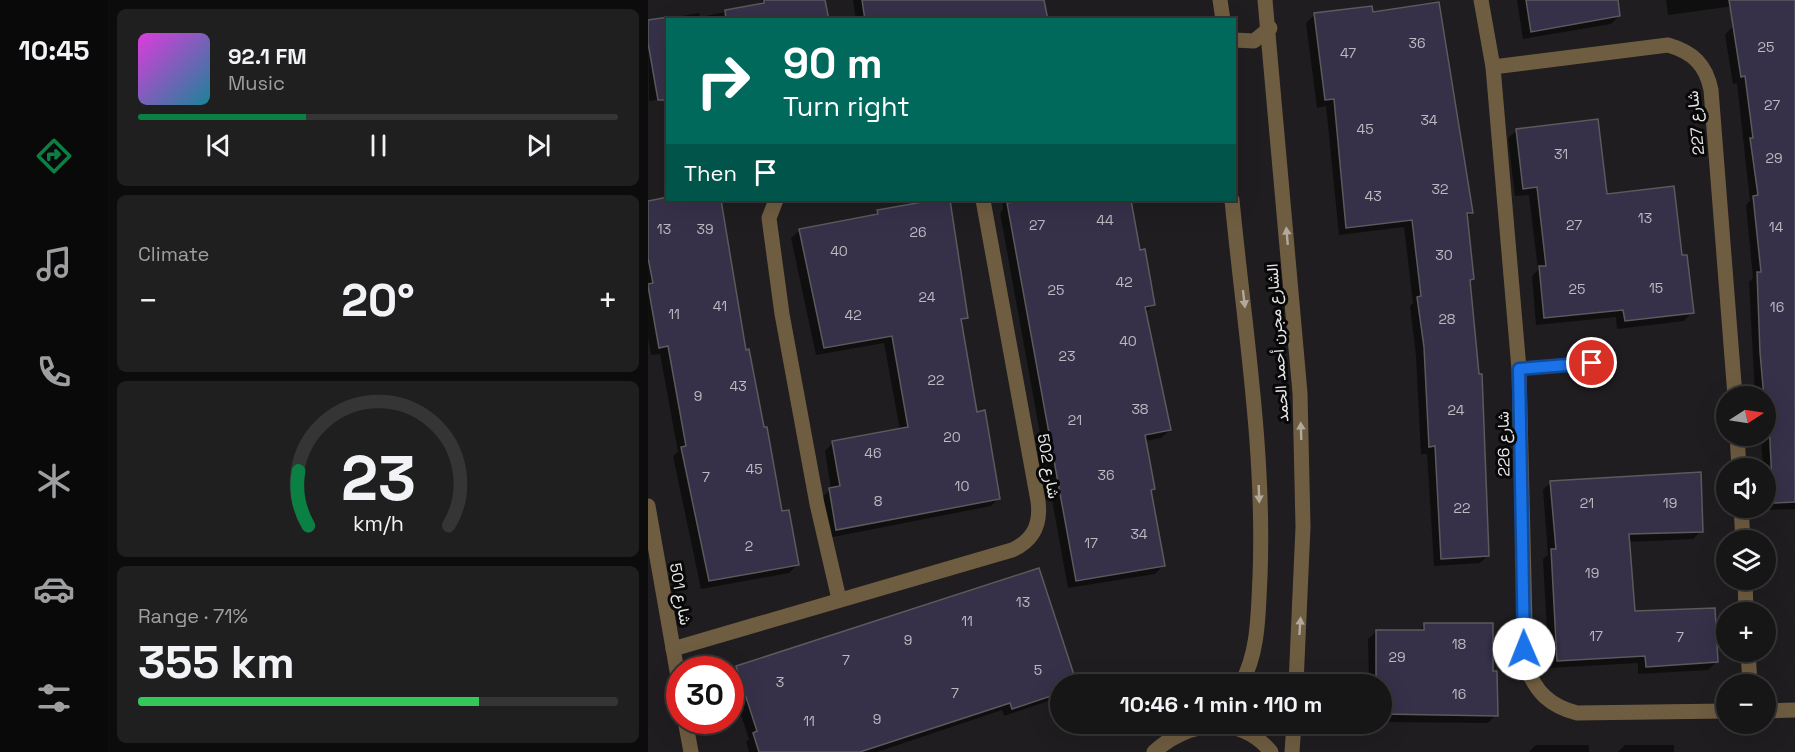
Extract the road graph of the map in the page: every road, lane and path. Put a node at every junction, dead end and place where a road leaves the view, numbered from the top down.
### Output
1 (1220, 0) edge
2 (1265, 0) edge
3 (1481, 0) edge
4 (1223, 18) edge
5 (1270, 28) junction
6 (1236, 40) edge
7 (1493, 67) junction
8 (776, 201) edge
9 (983, 201) edge
10 (1232, 201) edge
11 (1592, 363) dead end
12 (1519, 369) junction
13 (1734, 386) edge
14 (648, 506) edge
15 (839, 599) junction
16 (673, 649) junction
17 (674, 656) edge
18 (1245, 674) edge
19 (1297, 674) edge
20 (1795, 710) edge
21 (1716, 711) edge
22 (1776, 711) edge
23 (688, 734) edge
24 (1178, 734) edge
25 (1248, 734) edge
26 (1293, 734) edge
27 (691, 752) edge
28 (1154, 752) edge
29 (1271, 752) edge
30 (1292, 752) edge

1 - 4 street
2 - 5 street, الشارع مجرن أحمد الحمد
3 - 7 street, شارع 226
5 - 6 street
19 -> 5 street, الشارع مجرن أحمد الحمد
7 - 12 street, شارع 226
7 - 13 street, شارع 227
8 - 15 street
9 - 15 street, شارع 502
10 -> 18 street, الشارع مجرن أحمد الحمد
11 - 12 lane
12 - 21 street, شارع 226
14 - 16 street, شارع 501
15 - 16 street, شارع 502
16 - 17 street, شارع 501
20 - 22 street
23 - 27 street
24 - 28 street
25 - 29 street
26 - 30 street

